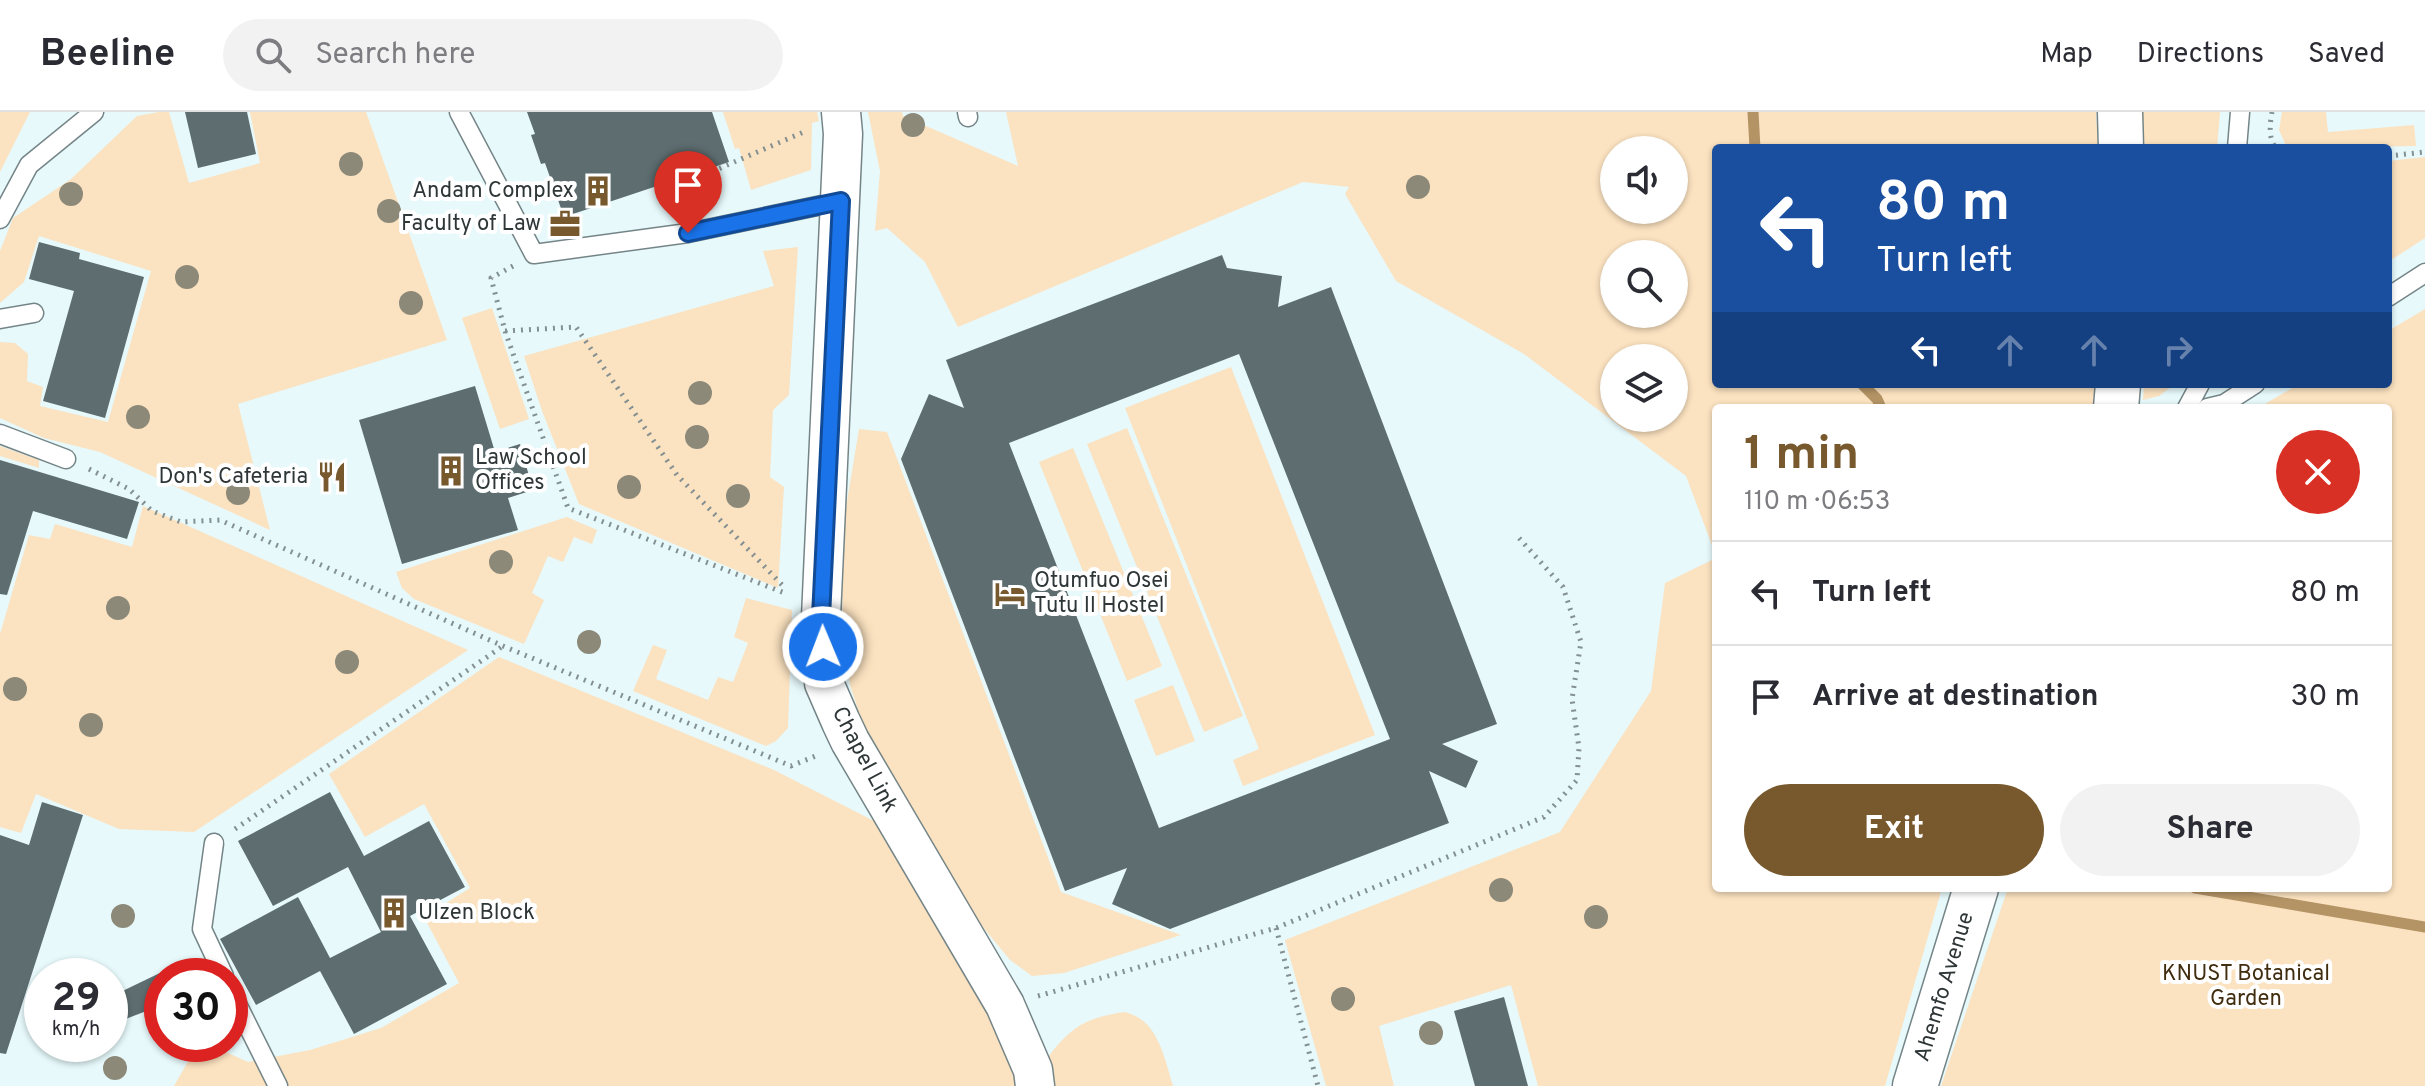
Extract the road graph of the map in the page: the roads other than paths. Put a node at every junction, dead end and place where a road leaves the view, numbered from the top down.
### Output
1 (94, 112) edge
2 (459, 112) edge
3 (2120, 112) edge
4 (2240, 112) edge
5 (827, 120) edge
6 (2121, 144) edge
7 (2237, 144) edge
8 (841, 201) junction
9 (0, 219) edge
10 (2425, 273) edge
11 (2392, 294) edge
12 (34, 313) dead end
13 (0, 319) edge
14 (2249, 388) edge
15 (2224, 404) edge
16 (0, 434) edge
17 (66, 459) road end
18 (214, 843) road end
19 (1975, 892) edge
20 (216, 958) edge
21 (248, 1026) edge
22 (278, 1086) edge
23 (1035, 1086) edge
24 (1915, 1086) edge

1 - 9 lane
2 - 8 lane
3 - 6 street
4 - 7 lane
5 - 8 street, Chapel Link
8 - 23 street, Chapel Link
10 - 11 lane
12 - 13 lane
14 - 15 lane
16 - 17 lane
18 - 20 lane
19 - 24 street, Ahemfo Avenue
21 - 22 lane

